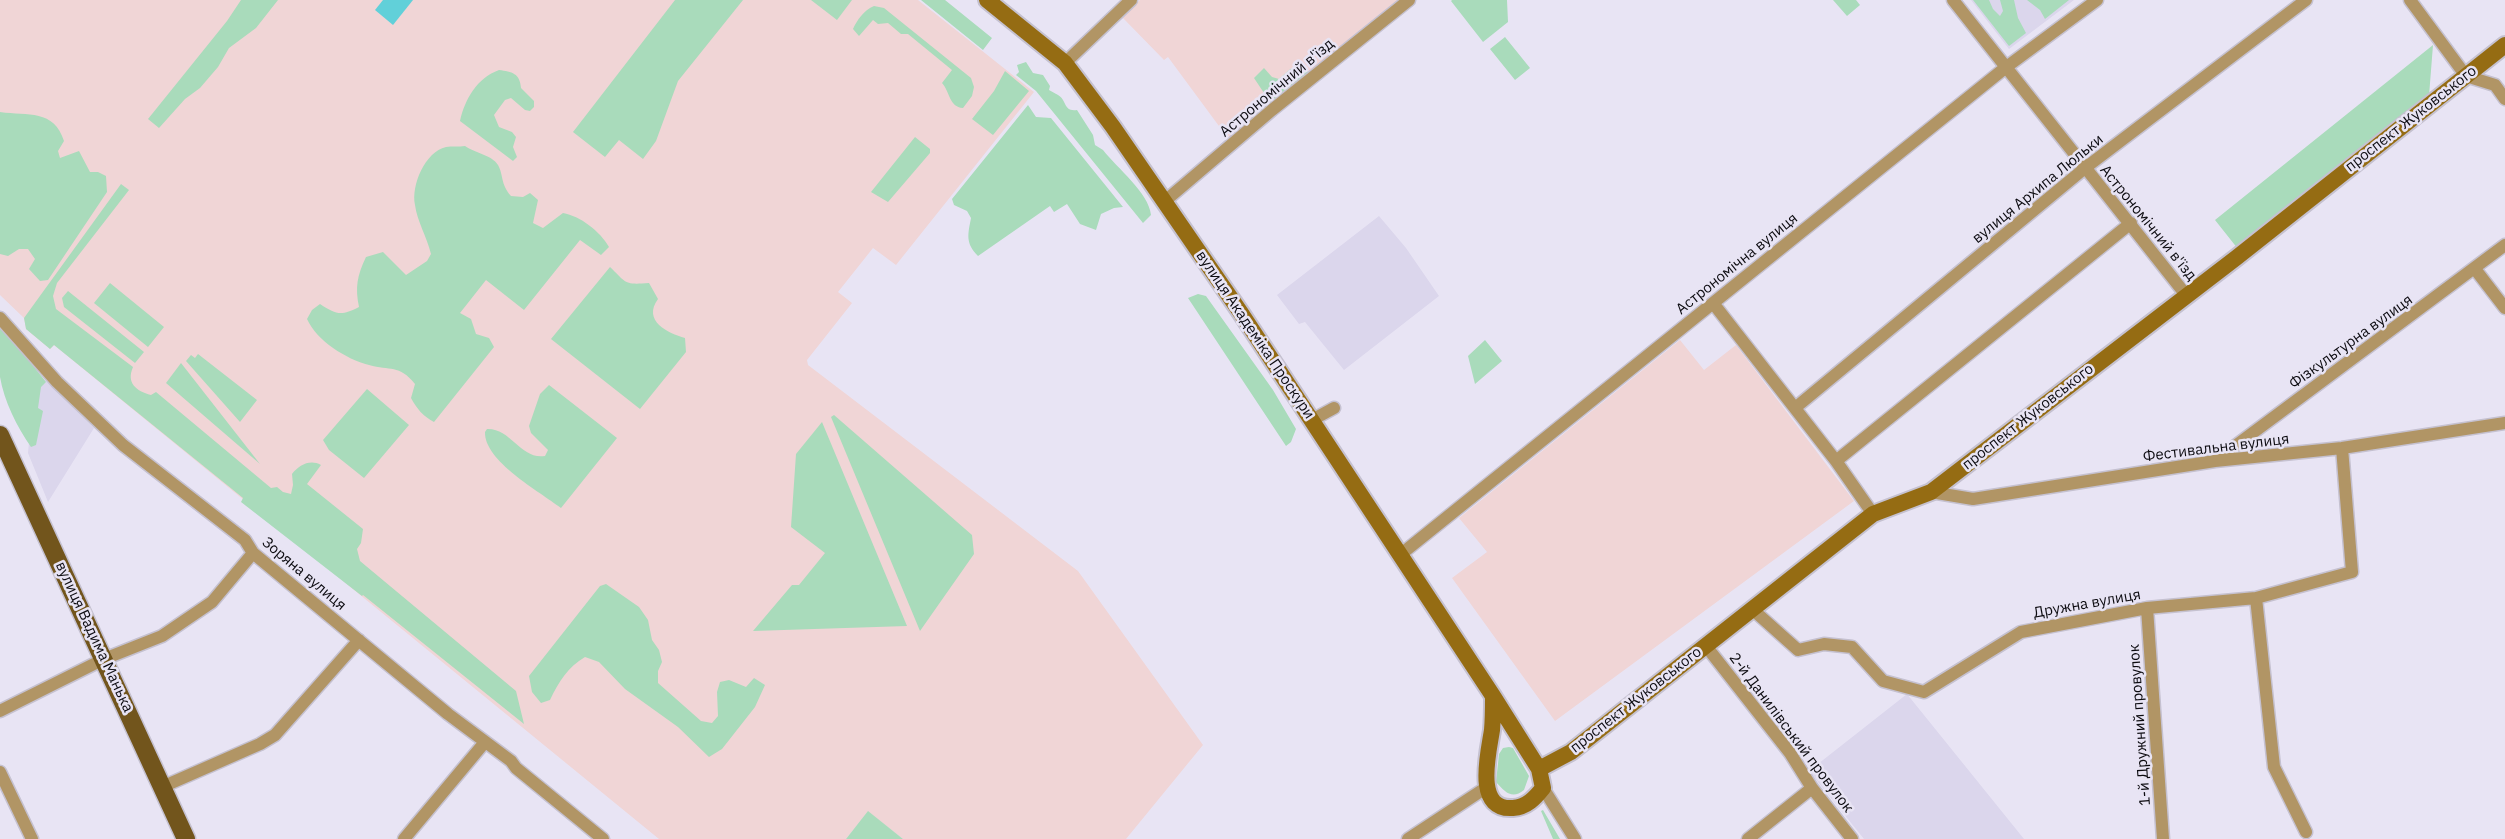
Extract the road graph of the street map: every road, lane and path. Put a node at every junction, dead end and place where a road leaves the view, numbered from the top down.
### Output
1 (987, 0) edge
2 (1131, 0) edge
3 (1409, 0) edge
4 (1953, 0) edge
5 (2097, 0) edge
6 (2306, 0) edge
7 (2410, 0) edge
8 (2505, 45) edge
9 (1065, 63) junction
10 (2005, 68) junction
11 (2466, 76) junction
12 (2505, 99) edge
13 (2085, 168) junction
14 (1165, 201) junction
15 (2130, 223) junction
16 (2505, 245) edge
17 (2475, 269) junction
18 (2186, 295) junction
19 (1713, 303) junction
20 (2505, 308) edge
21 (0, 318) edge
22 (1334, 408) dead end
23 (1795, 408) junction
24 (1312, 420) junction
25 (2505, 423) edge
26 (0, 435) edge
27 (2342, 448) junction
28 (1836, 461) junction
29 (2215, 461) junction
30 (1931, 492) junction
31 (1873, 514) junction
32 (253, 553) junction
33 (1400, 555) junction
34 (2256, 598) junction
35 (1751, 608) junction
36 (2147, 608) junction
37 (359, 640) junction
38 (1706, 645) junction
39 (104, 659) junction
40 (1493, 696) junction
41 (0, 711) edge
42 (485, 742) junction
43 (1539, 769) junction
44 (0, 772) edge
45 (162, 787) junction
46 (1487, 787) junction
47 (1543, 788) junction
48 (1812, 788) junction
49 (2306, 832) dead end
50 (32, 839) edge
51 (186, 839) edge
52 (404, 839) edge
53 (603, 839) edge
54 (1408, 839) edge
55 (1575, 839) edge
56 (1748, 839) edge
57 (1852, 839) edge
58 (2163, 839) edge

1 - 9 street, вулиця Академіка Проскури
2 - 9 street
3 - 14 street, Астрономічний в'їзд
4 - 10 street, Астрономічний в'їзд
5 - 10 street, Астрономічна вулиця
6 - 13 street, вулиця Архипа Люльки
7 - 11 street
8 - 11 street, проспект Жуковського
9 - 14 street, вулиця Академіка Проскури
10 - 13 street, Астрономічний в'їзд
10 - 19 street, Астрономічна вулиця
11 - 12 street
11 - 18 street, проспект Жуковського
13 - 15 street, Астрономічний в'їзд
13 - 23 street, вулиця Архипа Люльки
14 - 24 street, вулиця Академіка Проскури
15 - 18 street, Астрономічний в'їзд
15 - 28 street
16 - 17 street, Фізкультурна вулиця
17 - 20 street
17 - 29 street, Фізкультурна вулиця
18 - 30 street, проспект Жуковського
19 - 23 street
19 - 33 street, Астрономічна вулиця
21 - 32 street, Зоряна вулиця
22 - 24 street
23 - 28 street
24 - 33 street, вулиця Академіка Проскури
25 - 27 street, Фестивальна вулиця
26 - 39 main road, вулиця Вадима Манька
27 - 29 street, Фестивальна вулиця
27 - 34 street, Дружна вулиця
28 - 31 street
29 - 30 street, Фестивальна вулиця
30 - 31 street, проспект Жуковського
31 - 35 street, проспект Жуковського
32 - 37 street, Зоряна вулиця
32 - 39 street
33 - 40 street, вулиця Академіка Проскури
34 - 36 street, Дружна вулиця
34 - 49 street
35 - 36 street, Дружна вулиця
35 - 38 street, проспект Жуковського
36 - 58 street, 1-й Дружний провулок
37 - 42 street, Зоряна вулиця
37 - 45 street
38 - 43 street, проспект Жуковського
38 - 48 street, 2-й Данилівський провулок
39 - 41 street
39 - 45 main road, вулиця Вадима Манька
40 - 43 street, вулиця Академіка Проскури
40 - 46 street
42 - 52 street
42 - 53 street, Зоряна вулиця
43 - 47 street, вулиця Академіка Проскури
44 - 50 street
45 - 51 main road, вулиця Вадима Манька
46 - 47 street
46 - 54 street
47 - 55 street, вулиця Академіка Проскури
48 - 56 street
48 - 57 street, 2-й Данилівський провулок

